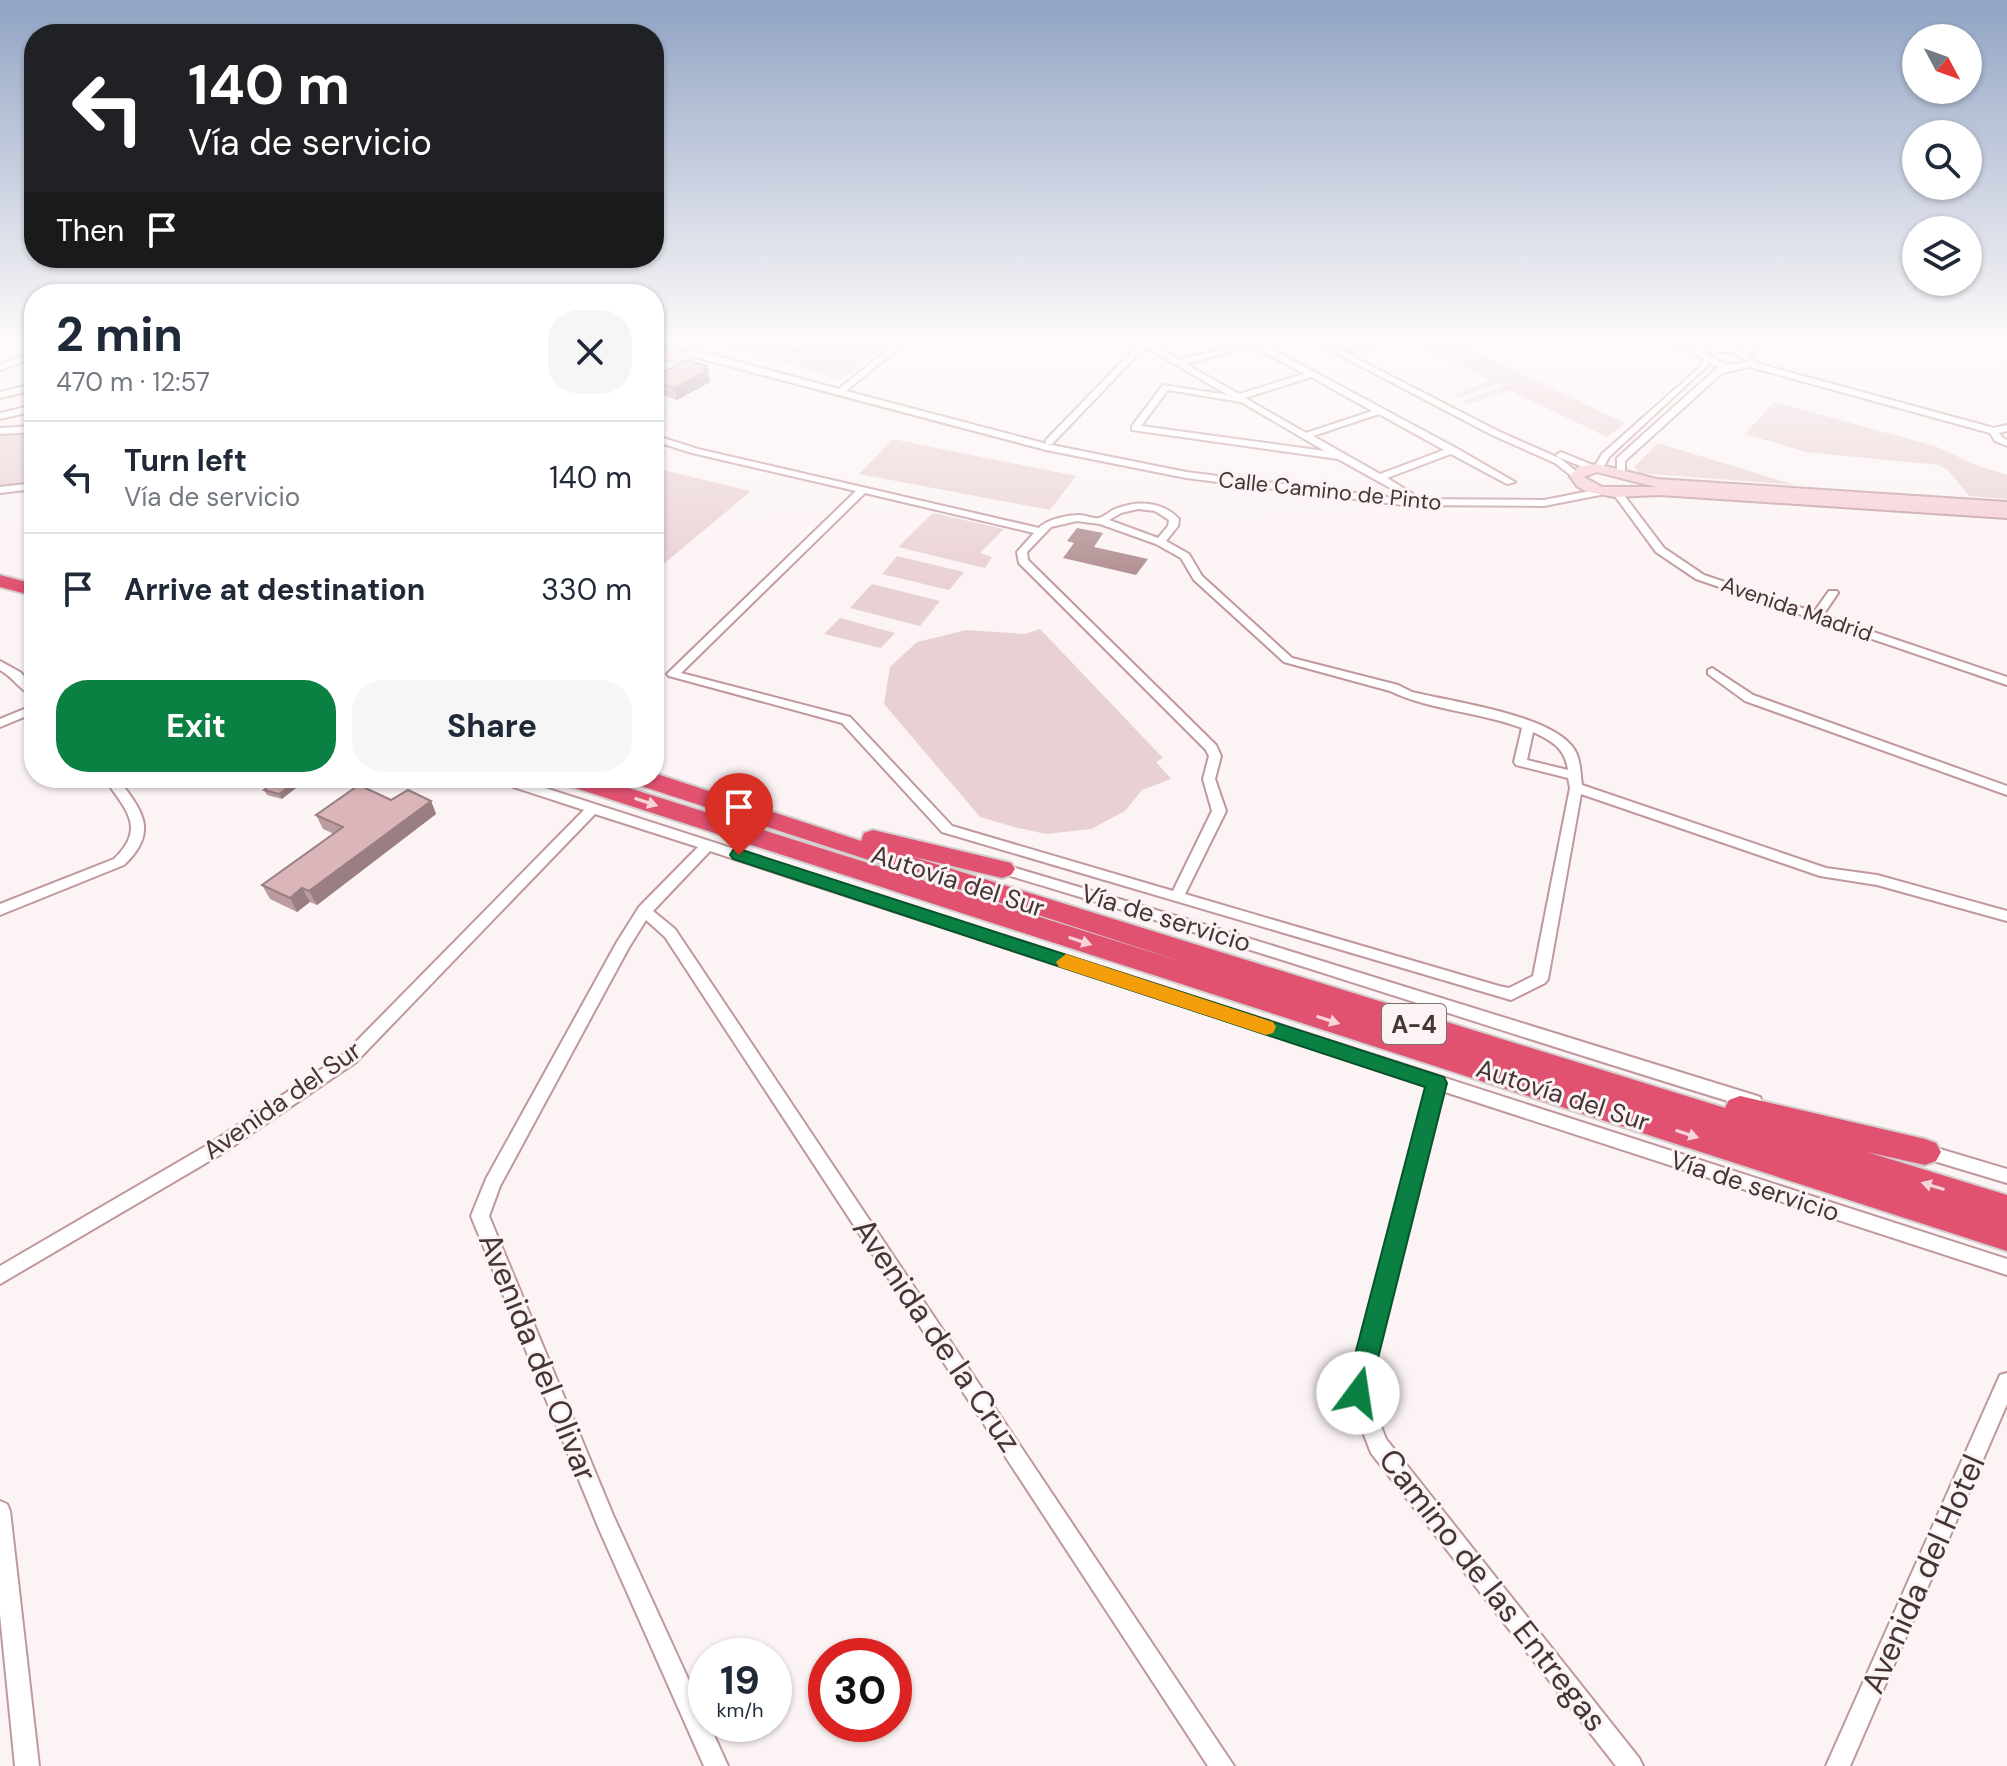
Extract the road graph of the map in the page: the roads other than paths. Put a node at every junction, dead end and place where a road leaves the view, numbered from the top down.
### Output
1 (951, 421) edge
2 (969, 421) edge
3 (1068, 421) edge
4 (1140, 421) edge
5 (1279, 421) edge
6 (1349, 421) edge
7 (1399, 421) edge
8 (1473, 421) edge
9 (1488, 421) edge
10 (1643, 421) edge
11 (1663, 421) edge
12 (1959, 421) edge
13 (1, 425) edge
14 (24, 428) edge
15 (2007, 428) edge
16 (1994, 431) junction
17 (1305, 436) junction
18 (664, 441) edge
19 (1049, 442) junction
20 (2007, 443) edge
21 (1453, 450) junction
22 (1340, 456) junction
23 (1596, 468) junction
24 (1379, 478) junction
25 (1578, 478) junction
26 (1510, 482) dead end
27 (1621, 483) junction
28 (24, 487) edge
29 (0, 490) edge
30 (862, 491) junction
31 (1600, 492) junction
32 (1410, 496) junction
33 (2007, 506) edge
34 (2007, 514) edge
35 (1102, 521) junction
36 (1039, 531) junction
37 (1160, 542) junction
38 (0, 581) edge
39 (24, 587) edge
40 (1833, 593) dead end
41 (0, 598) edge
42 (24, 604) edge
43 (1817, 616) junction
44 (0, 665) edge
45 (1712, 672) dead end
46 (2007, 681) edge
47 (24, 682) edge
48 (24, 713) edge
49 (0, 723) edge
50 (1529, 725) junction
51 (664, 777) edge
52 (1575, 781) junction
53 (664, 785) edge
54 (117, 788) edge
55 (531, 788) edge
56 (602, 788) edge
57 (2007, 791) edge
58 (697, 795) junction
59 (593, 808) junction
60 (822, 837) junction
61 (859, 837) junction
62 (708, 845) junction
63 (1002, 869) joint
64 (1177, 897) junction
65 (0, 910) edge
66 (644, 911) junction
67 (2007, 916) edge
68 (1436, 1083) junction
69 (1925, 1152) junction
70 (2007, 1176) edge
71 (2007, 1209) edge
72 (2007, 1236) edge
73 (2007, 1267) edge
74 (0, 1276) edge
75 (2007, 1382) edge
76 (0, 1511) edge
77 (27, 1766) edge
78 (716, 1766) edge
79 (1222, 1766) edge
80 (1631, 1766) edge
81 (1838, 1766) edge

1 - 31 street, Calle Camino de Pinto
2 - 19 street, Calle Camino de Pinto
3 - 19 street
4 - 22 street
5 - 17 street
6 - 17 street
7 - 21 street
8 - 25 street
9 - 23 street
10 - 23 street
11 - 27 street
12 - 16 street
13 - 14 street
15 - 16 street
16 - 20 street
17 - 22 street
18 - 30 street
19 - 32 street, Calle Camino de Pinto
21 - 24 street
21 - 26 street
22 - 24 street
23 - 25 street
23 - 27 street
24 - 32 street
25 - 31 street
25 - 32 street, Calle Camino de Pinto
27 - 31 street
27 - 33 street
27 - 34 street
27 - 43 street, Avenida Madrid
28 - 29 street
30 - 36 street
30 - 64 street
35 - 36 street
35 - 37 street
35 - 37 street
36 - 64 street
37 - 50 street
38 - 39 highway
40 - 43 street
41 - 42 highway
43 - 46 street, Avenida Madrid
44 - 47 street
45 - 57 street
48 - 49 street
50 - 52 street
50 - 52 street
51 - 58 highway
52 - 64 street
52 - 67 street
53 - 58 highway, Autovía del Sur / A-4
54 - 65 street
55 - 59 street, Vía de servicio
56 -> 72 highway, Autovía del Sur / A-4
58 - 60 highway, Autovía del Sur / A-4
59 - 62 street, Vía de servicio
59 - 74 street, Avenida del Sur
60 - 61 highway
71 -> 60 highway, Autovía del Sur / A-4
61 - 63 highway
61 - 69 highway
62 - 66 street, Avenida del Olivar
62 - 68 street, Vía de servicio
63 - 69 street, Vía de servicio
66 - 78 street, Avenida del Olivar
66 - 79 street, Avenida de la Cruz
68 - 73 street, Vía de servicio
68 - 80 street, Camino de las Entregas
69 - 70 street, Vía de servicio
75 - 81 street, Avenida del Hotel
76 - 77 street

